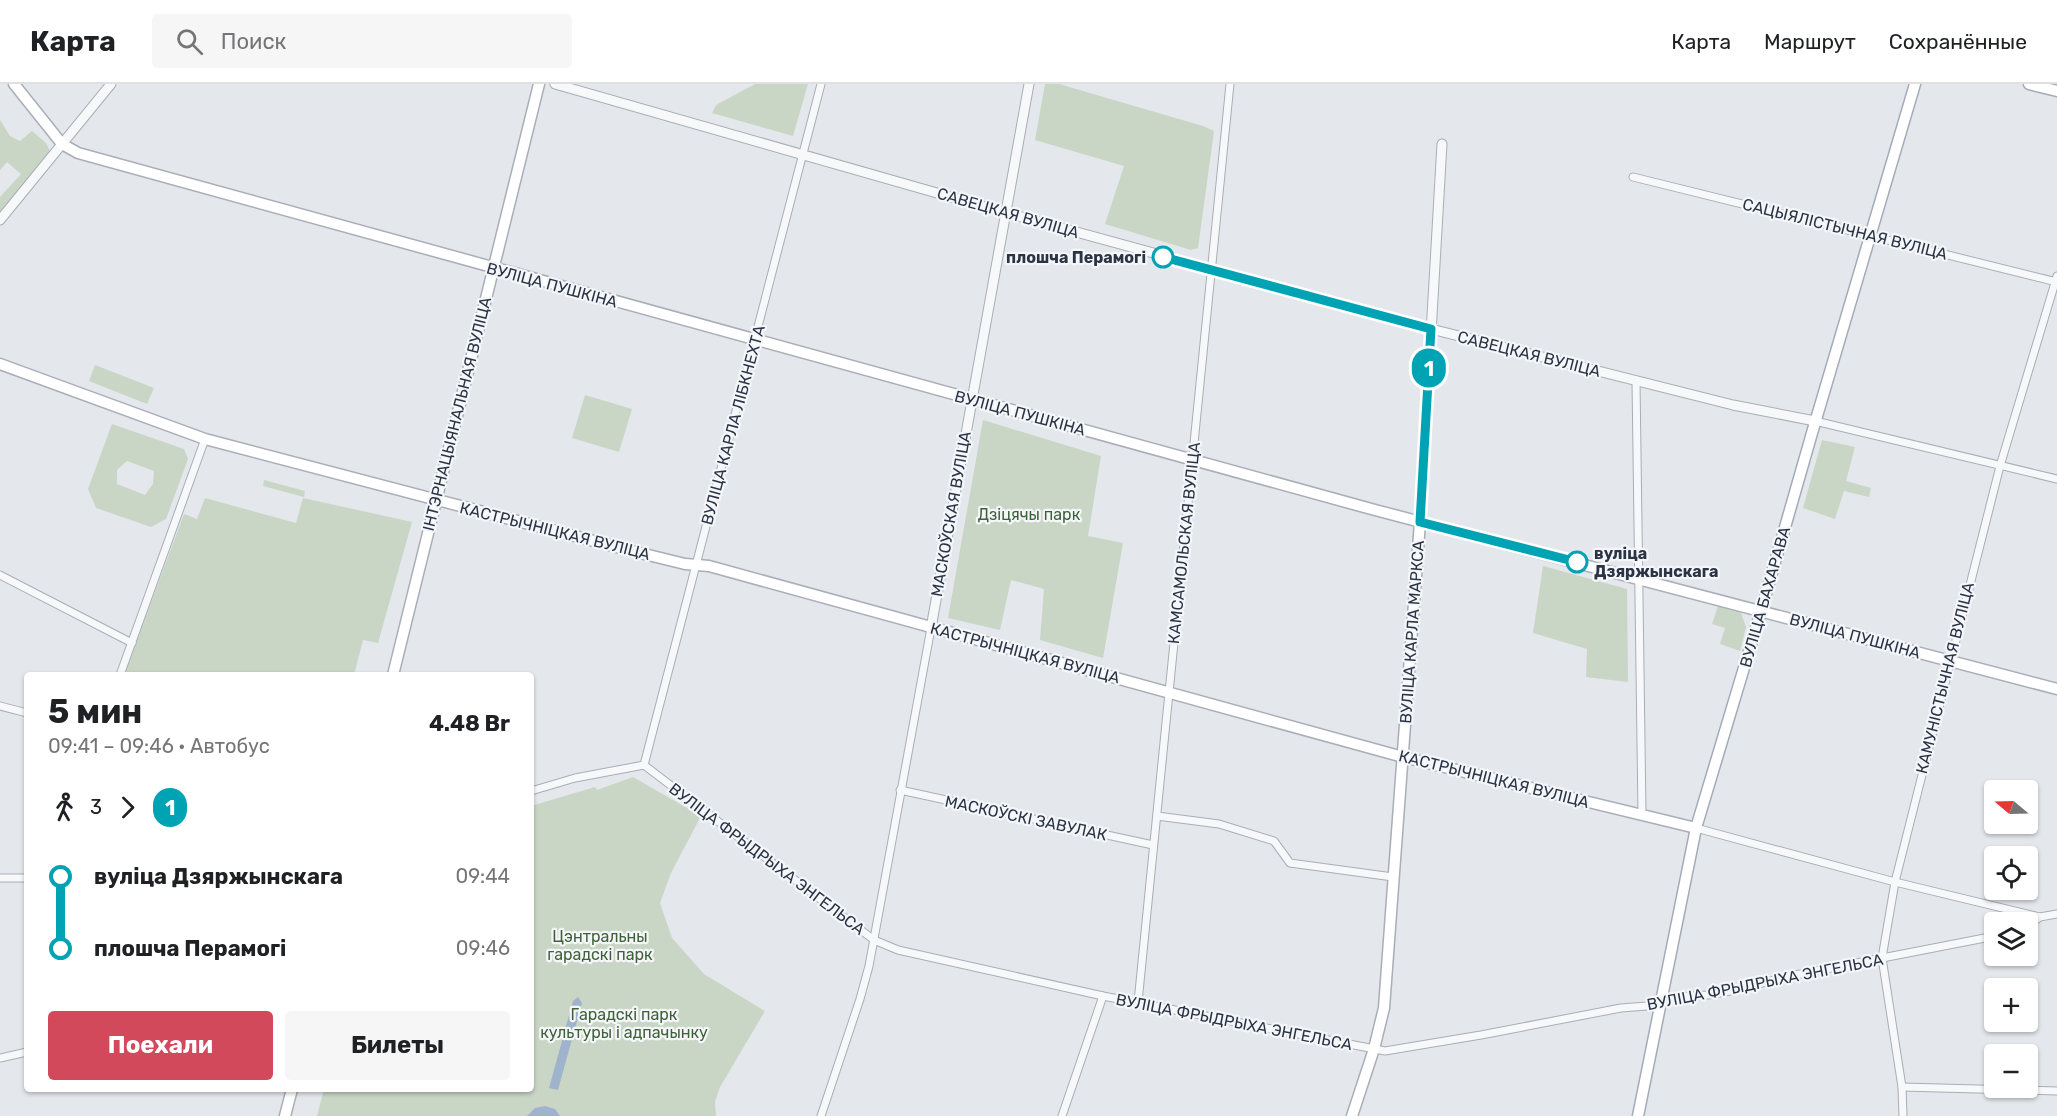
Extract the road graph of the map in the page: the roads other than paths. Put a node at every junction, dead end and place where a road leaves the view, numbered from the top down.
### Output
1 (14, 84) edge
2 (111, 84) edge
3 (539, 84) edge
4 (555, 84) edge
5 (821, 84) edge
6 (1029, 84) edge
7 (1230, 84) edge
8 (1915, 84) edge
9 (2029, 84) edge
10 (2057, 91) edge
11 (62, 144) junction
12 (1442, 144) dead end
13 (803, 154) junction
14 (1633, 177) dead end
15 (1006, 213) junction
16 (0, 220) edge
17 (1870, 234) junction
18 (492, 268) junction
19 (1213, 271) junction
20 (2056, 280) edge
21 (1431, 329) junction
22 (754, 341) junction
23 (0, 364) edge
24 (1636, 381) junction
25 (972, 400) junction
26 (1815, 421) junction
27 (205, 439) junction
28 (1193, 460) junction
29 (2000, 466) junction
30 (2057, 479) edge
31 (435, 501) junction
32 (1420, 522) junction
33 (697, 564) junction
34 (0, 575) edge
35 (1638, 578) junction
36 (1761, 611) junction
37 (931, 628) junction
38 (132, 643) junction
39 (1949, 660) junction
40 (121, 672) edge
41 (394, 672) edge
42 (2057, 688) edge
43 (1169, 692) junction
44 (0, 706) edge
45 (24, 712) edge
46 (1403, 757) junction
47 (644, 765) junction
48 (534, 790) edge
49 (900, 790) junction
50 (1642, 814) junction
51 (1157, 816) junction
52 (1695, 828) junction
53 (1154, 845) junction
54 (1393, 877) junction
55 (0, 878) edge
56 (24, 878) edge
57 (1895, 882) junction
58 (2057, 914) edge
59 (2040, 917) joint
60 (1984, 938) edge
61 (874, 940) junction
62 (1882, 958) junction
63 (1103, 996) junction
64 (1663, 1000) junction
65 (1138, 1002) junction
66 (1374, 1049) junction
67 (24, 1053) edge
68 (0, 1058) edge
69 (1902, 1087) junction
70 (2057, 1091) edge
71 (291, 1092) edge
72 (285, 1116) edge
73 (821, 1116) edge
74 (1062, 1116) edge
75 (1352, 1116) edge
76 (1638, 1116) edge
77 (1903, 1116) edge

1 - 11 main road, ВУЛІЦА ПУШКІНА
2 - 11 street
3 - 18 main road, ІНТЭРНАЦЫЯНАЛЬНАЯ ВУЛІЦА
4 - 13 street, САВЕЦКАЯ ВУЛІЦА
5 - 13 street, ВУЛІЦА КАРЛА ЛІБКНЕХТА
6 - 15 street, МАСКОЎСКАЯ ВУЛІЦА
7 - 19 street, КАМСАМОЛЬСКАЯ ВУЛІЦА
8 - 17 main road, ВУЛІЦА БАХАРАВА
9 - 10 main road
11 - 16 street
11 - 18 main road, ВУЛІЦА ПУШКІНА
12 - 21 street, ВУЛІЦА КАРЛА МАРКСА
13 - 15 street, САВЕЦКАЯ ВУЛІЦА
13 - 22 street, ВУЛІЦА КАРЛА ЛІБКНЕХТА
14 - 17 street, САЦЫЯЛІСТЫЧНАЯ ВУЛІЦА
15 - 19 street, САВЕЦКАЯ ВУЛІЦА
15 - 25 street, МАСКОЎСКАЯ ВУЛІЦА
17 - 20 street, САЦЫЯЛІСТЫЧНАЯ ВУЛІЦА
17 - 26 main road, ВУЛІЦА БАХАРАВА
18 - 22 main road, ВУЛІЦА ПУШКІНА
18 - 31 main road, ІНТЭРНАЦЫЯНАЛЬНАЯ ВУЛІЦА
19 - 21 street, САВЕЦКАЯ ВУЛІЦА
19 - 28 street, КАМСАМОЛЬСКАЯ ВУЛІЦА
20 - 29 street, КАМУНІСТЫЧНАЯ ВУЛІЦА
21 - 24 street, САВЕЦКАЯ ВУЛІЦА
21 - 32 street, ВУЛІЦА КАРЛА МАРКСА
22 - 25 main road, ВУЛІЦА ПУШКІНА
22 - 33 street, ВУЛІЦА КАРЛА ЛІБКНЕХТА
23 - 27 main road, КАСТРЫЧНІЦКАЯ ВУЛІЦА
24 - 26 street, САВЕЦКАЯ ВУЛІЦА
24 - 35 street
25 - 28 main road, ВУЛІЦА ПУШКІНА
25 - 37 street, МАСКОЎСКАЯ ВУЛІЦА
26 - 29 street, САВЕЦКАЯ ВУЛІЦА
26 - 36 main road, ВУЛІЦА БАХАРАВА
27 - 31 main road, КАСТРЫЧНІЦКАЯ ВУЛІЦА
27 - 38 street
28 - 32 main road, ВУЛІЦА ПУШКІНА
28 - 43 street, КАМСАМОЛЬСКАЯ ВУЛІЦА
29 - 30 street, САВЕЦКАЯ ВУЛІЦА
29 - 39 street, КАМУНІСТЫЧНАЯ ВУЛІЦА
31 - 33 main road, КАСТРЫЧНІЦКАЯ ВУЛІЦА
31 - 41 main road, ІНТЭРНАЦЫЯНАЛЬНАЯ ВУЛІЦА
32 - 35 main road, ВУЛІЦА ПУШКІНА
32 - 46 main road, ВУЛІЦА КАРЛА МАРКСА
33 - 37 main road, КАСТРЫЧНІЦКАЯ ВУЛІЦА
33 - 47 street, ВУЛІЦА КАРЛА ЛІБКНЕХТА
34 - 38 street
35 - 36 main road, ВУЛІЦА ПУШКІНА
35 - 50 street
36 - 39 main road, ВУЛІЦА ПУШКІНА
36 - 52 main road, ВУЛІЦА БАХАРАВА
37 - 43 main road, КАСТРЫЧНІЦКАЯ ВУЛІЦА
37 - 49 street, МАСКОЎСКАЯ ВУЛІЦА
38 - 40 street
39 - 42 main road, ВУЛІЦА ПУШКІНА
39 - 57 street, КАМУНІСТЫЧНАЯ ВУЛІЦА
43 - 46 main road, КАСТРЫЧНІЦКАЯ ВУЛІЦА
43 - 51 street, КАМСАМОЛЬСКАЯ ВУЛІЦА
44 - 45 street
46 - 50 main road, КАСТРЫЧНІЦКАЯ ВУЛІЦА
46 - 54 main road, ВУЛІЦА КАРЛА МАРКСА
47 - 48 street
47 - 61 street, ВУЛІЦА ФРЫДРЫХА ЭНГЕЛЬСА
49 - 53 street, МАСКОЎСКІ ЗАВУЛАК
49 - 61 street, МАСКОЎСКАЯ ВУЛІЦА
50 - 52 main road, КАСТРЫЧНІЦКАЯ ВУЛІЦА
51 - 53 street, КАМСАМОЛЬСКАЯ ВУЛІЦА
51 - 54 street
52 - 57 street, КАСТРЫЧНІЦКАЯ ВУЛІЦА
52 - 64 main road, ВУЛІЦА БАХАРАВА
53 - 65 street, КАМСАМОЛЬСКАЯ ВУЛІЦА
54 - 66 main road, ВУЛІЦА КАРЛА МАРКСА
55 - 56 street
57 - 59 street, КАСТРЫЧНІЦКАЯ ВУЛІЦА
57 - 62 street, КАМУНІСТЫЧНАЯ ВУЛІЦА
58 - 59 street, КАСТРЫЧНІЦКАЯ ВУЛІЦА
60 - 62 street, ВУЛІЦА ФРЫДРЫХА ЭНГЕЛЬСА
61 - 63 street, ВУЛІЦА ФРЫДРЫХА ЭНГЕЛЬСА
61 - 73 street, МАСКОЎСКАЯ ВУЛІЦА
62 - 64 street, ВУЛІЦА ФРЫДРЫХА ЭНГЕЛЬСА
62 - 69 street, КАМУНІСТЫЧНАЯ ВУЛІЦА
63 - 65 street, ВУЛІЦА ФРЫДРЫХА ЭНГЕЛЬСА
63 - 74 street
64 - 66 street, ВУЛІЦА ФРЫДРЫХА ЭНГЕЛЬСА
64 - 76 main road, ВУЛІЦА БАХАРАВА
65 - 66 street, ВУЛІЦА ФРЫДРЫХА ЭНГЕЛЬСА
66 - 75 main road, ВУЛІЦА КАРЛА МАРКСА
67 - 68 street
69 - 70 street
69 - 77 street, КАМУНІСТЫЧНАЯ ВУЛІЦА
71 - 72 main road

